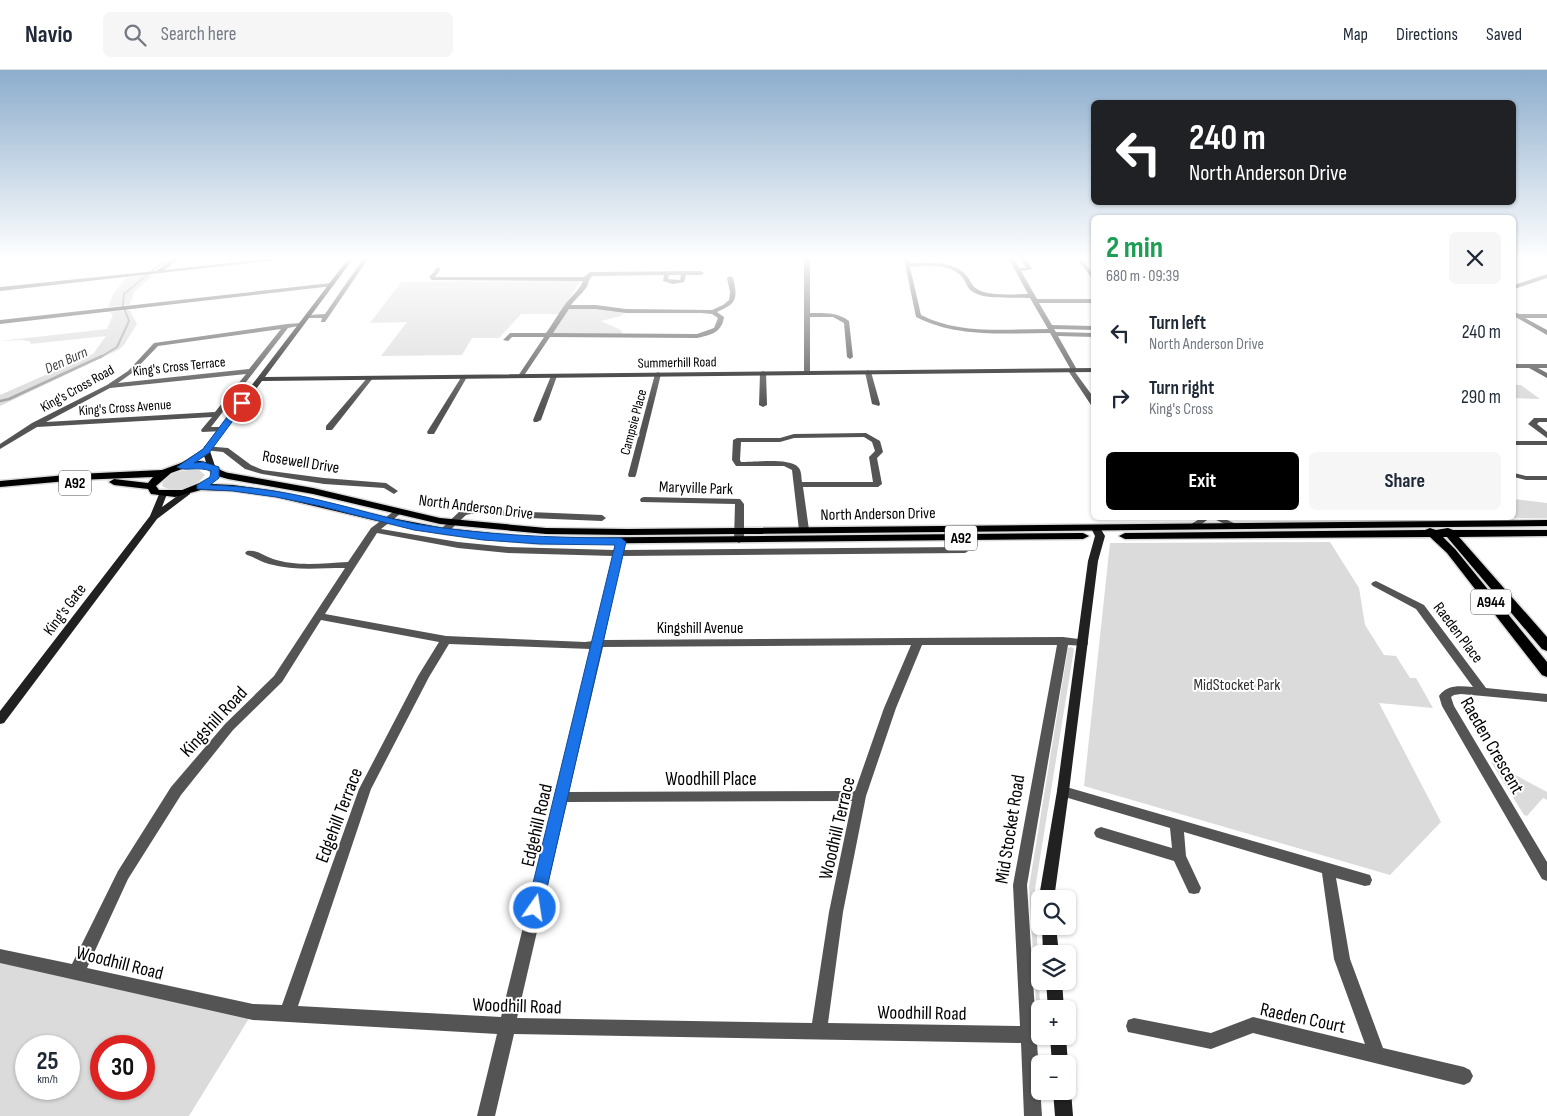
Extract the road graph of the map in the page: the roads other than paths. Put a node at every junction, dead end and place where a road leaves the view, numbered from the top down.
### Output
1 (131, 308) edge
2 (315, 308) edge
3 (332, 308) edge
4 (566, 308) joint
5 (572, 308) edge
6 (602, 308) edge
7 (722, 308) edge
8 (807, 308) edge
9 (916, 308) edge
10 (1039, 308) edge
11 (713, 312) junction
12 (807, 315) junction
13 (1516, 315) edge
14 (1516, 316) edge
15 (1547, 316) edge
16 (308, 317) junction
17 (0, 322) edge
18 (301, 325) junction
19 (287, 326) junction
20 (1091, 328) edge
21 (1052, 331) junction
22 (1547, 333) edge
23 (550, 335) junction
24 (1091, 335) edge
25 (506, 340) dead end
26 (850, 357) dead end
27 (1516, 366) edge
28 (1547, 366) edge
29 (1532, 367) junction
30 (1072, 370) junction
31 (1091, 370) edge
32 (252, 371) junction
33 (868, 372) junction
34 (763, 373) junction
35 (807, 373) junction
36 (658, 374) junction
37 (521, 376) junction
38 (554, 376) junction
39 (1547, 376) edge
40 (464, 377) junction
41 (370, 378) junction
42 (261, 379) junction
43 (109, 386) junction
44 (1091, 398) edge
45 (876, 404) dead end
46 (763, 405) dead end
47 (217, 414) junction
48 (537, 420) dead end
49 (1547, 420) edge
50 (35, 425) junction
51 (328, 428) dead end
52 (221, 429) junction
53 (431, 432) dead end
54 (1547, 436) edge
55 (1516, 442) edge
56 (1547, 443) edge
57 (0, 447) edge
58 (207, 450) junction
59 (181, 467) junction
60 (213, 469) junction
61 (165, 472) junction
62 (632, 475) dead end
63 (1516, 476) edge
64 (1547, 478) edge
65 (0, 484) edge
66 (798, 485) junction
67 (151, 486) junction
68 (200, 487) junction
69 (0, 490) edge
70 (394, 491) dead end
71 (187, 492) junction
72 (163, 494) junction
73 (644, 500) dead end
74 (397, 512) junction
75 (154, 517) junction
76 (602, 518) dead end
77 (386, 520) junction
78 (1203, 520) edge
79 (1221, 520) edge
80 (453, 522) junction
81 (1547, 523) edge
82 (1428, 524) edge
83 (1234, 525) junction
84 (1193, 526) junction
85 (374, 530) junction
86 (804, 530) junction
87 (444, 531) junction
88 (1098, 532) junction
89 (1547, 532) edge
90 (1451, 534) junction
91 (740, 535) junction
92 (961, 538) junction
93 (619, 547) junction
94 (250, 553) dead end
95 (351, 565) junction
96 (1376, 584) dead end
97 (319, 616) junction
98 (446, 640) junction
99 (1063, 641) junction
100 (918, 642) junction
101 (1083, 643) junction
102 (598, 644) junction
103 (1547, 646) edge
104 (1547, 672) edge
105 (1482, 692) junction
106 (1547, 698) edge
107 (0, 720) edge
108 (1063, 791) junction
109 (860, 796) junction
110 (562, 797) junction
111 (1177, 826) junction
112 (1101, 833) dead end
113 (1179, 856) junction
114 (1328, 869) junction
115 (1547, 876) edge
116 (1365, 880) dead end
117 (1194, 888) dead end
118 (1047, 890) edge
119 (0, 956) edge
120 (77, 972) junction
121 (1031, 1002) edge
122 (287, 1014) junction
123 (506, 1026) junction
124 (1134, 1026) dead end
125 (819, 1030) junction
126 (1031, 1034) edge
127 (1034, 1045) edge
128 (1377, 1055) junction
129 (1464, 1076) dead end
130 (1063, 1100) edge
131 (486, 1116) edge
132 (1033, 1116) edge
133 (1064, 1116) edge

1 - 17 street
2 - 16 street
3 - 16 street
4 - 5 street
4 - 23 street
6 - 11 street
7 - 11 street
8 - 12 street
9 - 21 street
10 - 21 street
11 - 23 street
12 - 26 street
12 - 35 street
13 - 15 street
14 - 22 street
16 - 18 street
18 - 19 street
18 - 42 street
19 - 32 street
19 - 43 street, King's Cross Road
20 - 21 street
21 - 24 street
21 - 30 street
23 - 25 street
23 - 37 street
27 - 29 street
28 - 29 street
29 - 39 street
30 - 31 street, Summerhill Road
30 - 33 street, Summerhill Road
30 - 44 street
32 - 43 street, King's Cross Terrace
32 - 47 street
33 - 35 street, Summerhill Road
33 - 45 street
34 - 35 street, Summerhill Road
34 - 36 street, Summerhill Road
34 - 46 street
36 - 38 street, Summerhill Road
36 - 62 street, Campsie Place
37 - 38 street, Summerhill Road
37 - 40 street, Summerhill Road
38 - 48 street
40 - 41 street, Summerhill Road
40 - 53 street
41 - 42 street, Summerhill Road
41 - 51 street
42 - 52 street
43 - 50 street, King's Cross Road
47 - 50 street, King's Cross Avenue
47 - 52 street
49 - 54 street
50 - 57 street, King's Cross Road
52 - 58 street
55 - 56 street
58 - 59 street
58 - 60 street
58 - 70 street, Rosewell Drive
59 - 60 main road, A92
59 - 61 main road, A92
60 - 68 main road, A92
60 - 74 main road, North Anderson Drive / A92
61 - 65 main road, A92
61 - 67 main road, A92
63 - 64 street
66 - 66 street
66 - 86 street
67 - 69 main road, A92
67 - 72 main road, A92
68 - 71 main road, A92
68 - 77 main road, North Anderson Drive / A92
71 - 72 main road, A92
71 - 75 street, King's Gate
72 - 75 street, King's Gate
73 - 91 street, Maryville Park
74 - 77 street, Kingshill Road
74 - 80 main road, North Anderson Drive / A92
75 - 107 street, King's Gate
76 - 80 street
77 - 85 street, Kingshill Road
77 - 87 main road, North Anderson Drive / A92
78 - 84 street
79 - 83 street
80 - 87 street
80 - 91 main road, North Anderson Drive / A92
81 - 82 main road, North Anderson Drive / A92
82 - 83 main road, North Anderson Drive / A92
82 - 88 main road, North Anderson Drive / A92
82 - 90 main road, A944
82 - 104 main road, A944
83 - 84 main road, North Anderson Drive / A92
84 - 88 main road, North Anderson Drive / A92
85 - 93 street, North Anderson Drive
85 - 95 street, Kingshill Road
86 - 88 main road, North Anderson Drive / A92
86 - 91 main road, North Anderson Drive / A92
87 - 93 main road, North Anderson Drive / A92
88 - 92 main road, North Anderson Drive / A92
88 - 101 street
89 - 90 main road
90 - 103 main road, A944
91 - 92 main road, North Anderson Drive / A92
91 - 93 main road, North Anderson Drive / A92
92 - 93 street, North Anderson Drive
93 - 102 street, Edgehill Road
94 - 95 street
95 - 97 street, Kingshill Road
96 - 105 street, Raeden Place
97 - 98 street, Kingshill Avenue
97 - 120 street, Kingshill Road
98 - 102 street, Kingshill Avenue
98 - 122 street, Edgehill Terrace
99 - 100 street, Kingshill Avenue
99 - 101 street, Kingshill Avenue
99 - 121 street, Mid Stocket Road
100 - 102 street, Kingshill Avenue
100 - 109 street, Woodhill Terrace
101 - 108 street
102 - 110 street, Edgehill Road
105 - 106 street, Raeden Crescent
105 - 115 street, Raeden Crescent
108 - 111 street
108 - 118 street
109 - 110 street, Woodhill Place
109 - 125 street, Woodhill Terrace
110 - 123 street, Edgehill Road
111 - 113 street
111 - 114 street
112 - 113 street
113 - 117 street
114 - 116 street
114 - 128 street, Raeden Court
119 - 120 street, Woodhill Road
120 - 122 street, Woodhill Road
122 - 123 street, Woodhill Road
123 - 125 street, Woodhill Road
123 - 131 street, Edgehill Road
124 - 128 street, Raeden Court
125 - 126 street, Woodhill Road
127 - 132 street, Mid Stocket Road
128 - 129 street, Raeden Court
130 - 133 street

